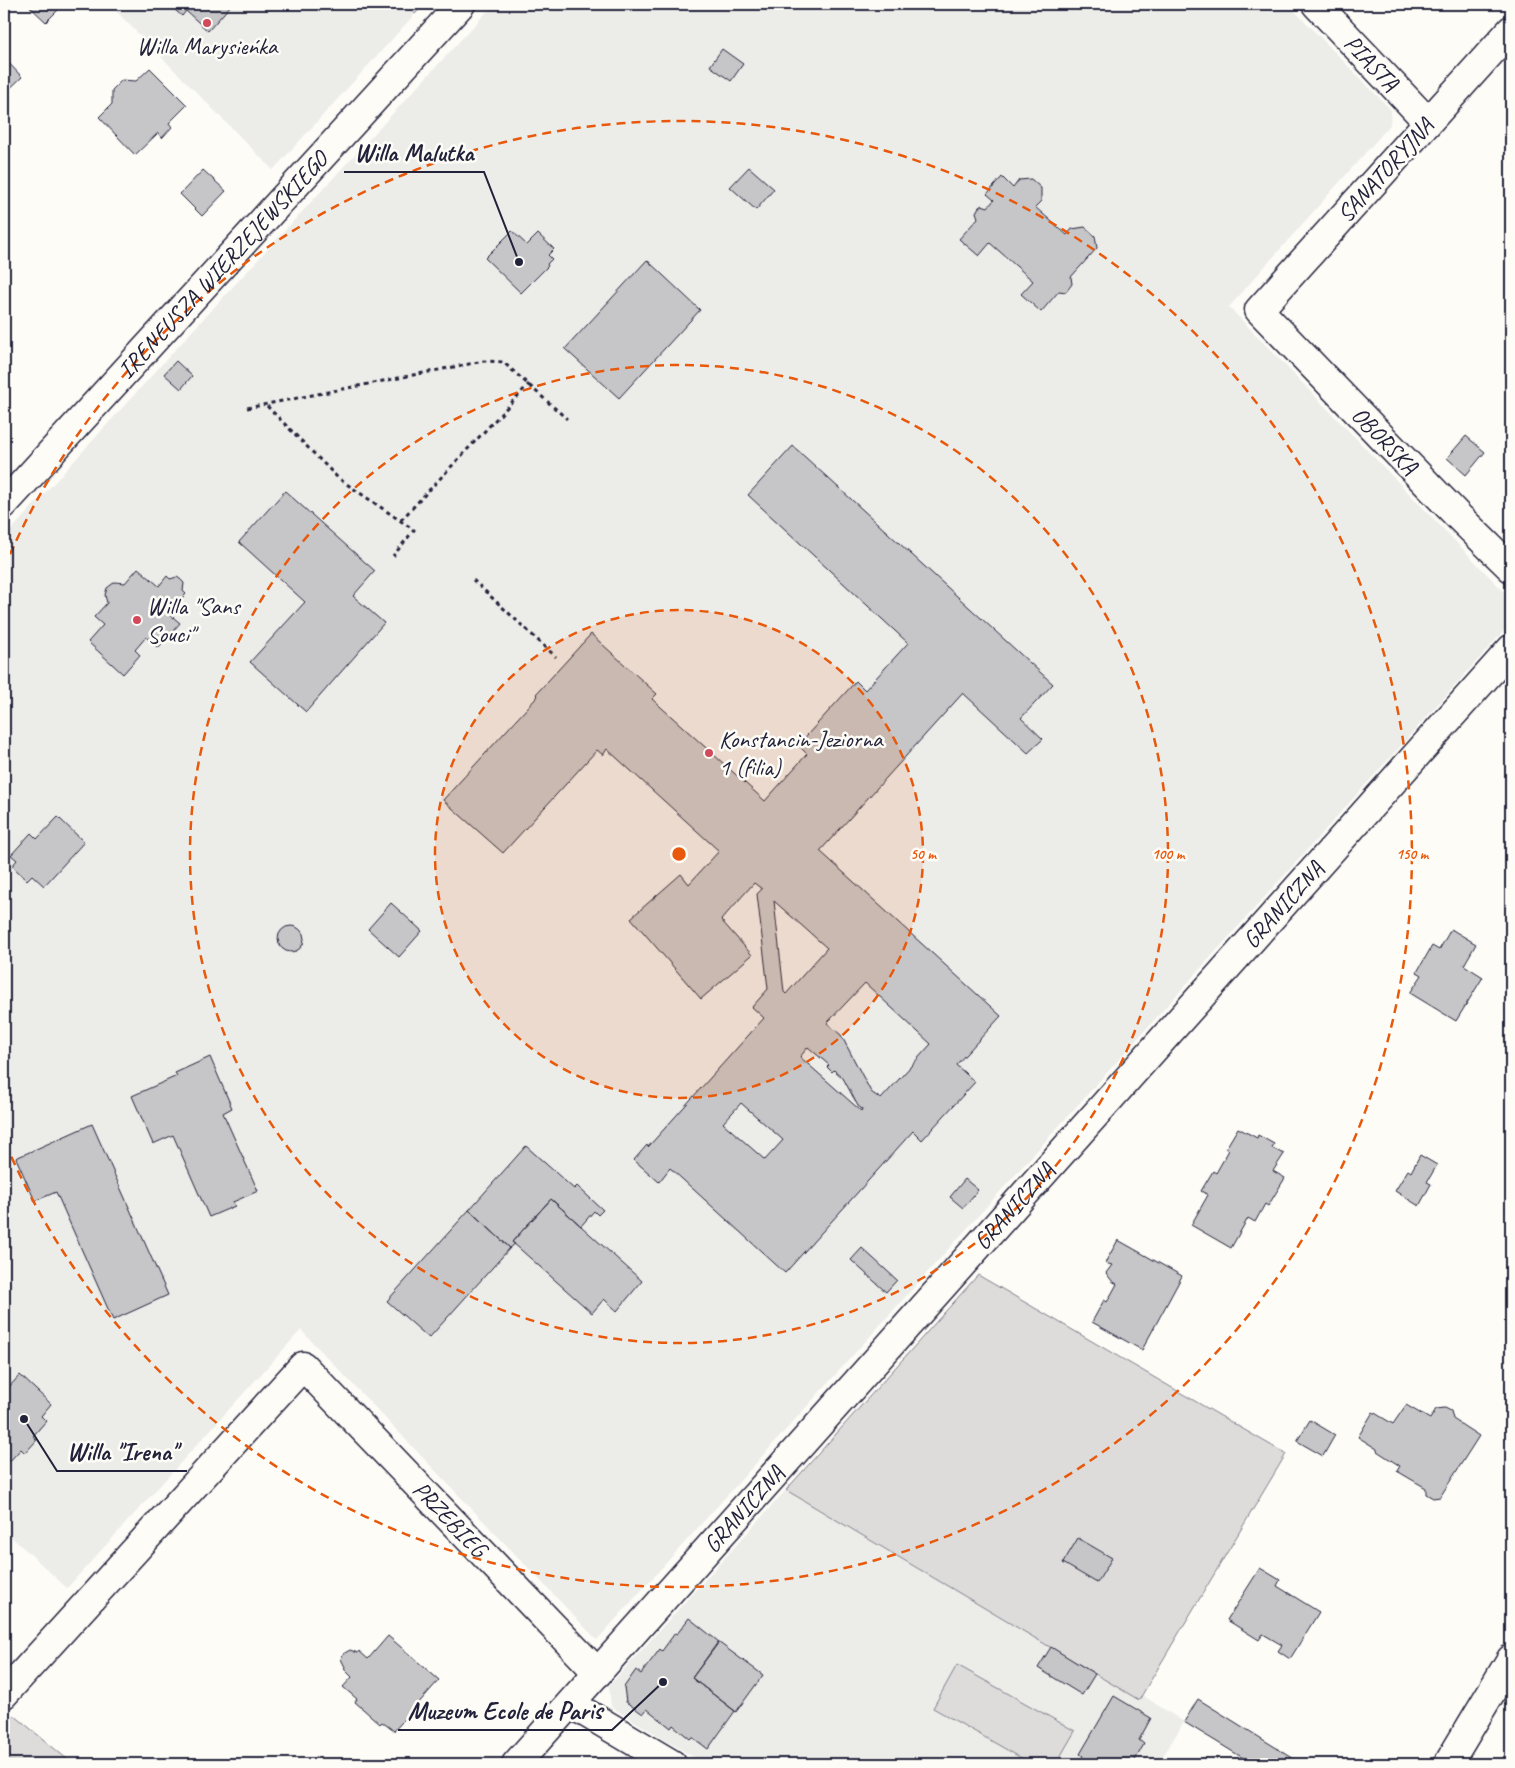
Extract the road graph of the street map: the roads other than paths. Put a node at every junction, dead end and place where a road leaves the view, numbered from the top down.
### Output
1 (461, 4) edge
2 (1316, 4) edge
3 (1511, 30) edge
4 (1428, 122) junction
5 (1259, 310) joint
6 (4, 504) edge
7 (1511, 568) edge
8 (1511, 649) edge
9 (1511, 1659) edge
10 (598, 1673) junction
11 (4, 1694) edge
12 (571, 1704) junction
13 (521, 1762) edge
14 (672, 1764) edge
15 (1448, 1764) edge

1 - 6 street, IRENEUSZA WIERZEJEWSKIEGO
2 - 4 street, PIASTA
3 - 4 street, SANATORYJNA
4 - 5 street, SANATORYJNA
5 - 7 street, OBORSKA
8 - 10 street, GRANICZNA
9 - 15 street
10 - 11 street, PRZEBIEG
10 - 12 street, GRANICZNA
12 - 13 street, GRANICZNA
12 - 14 street

